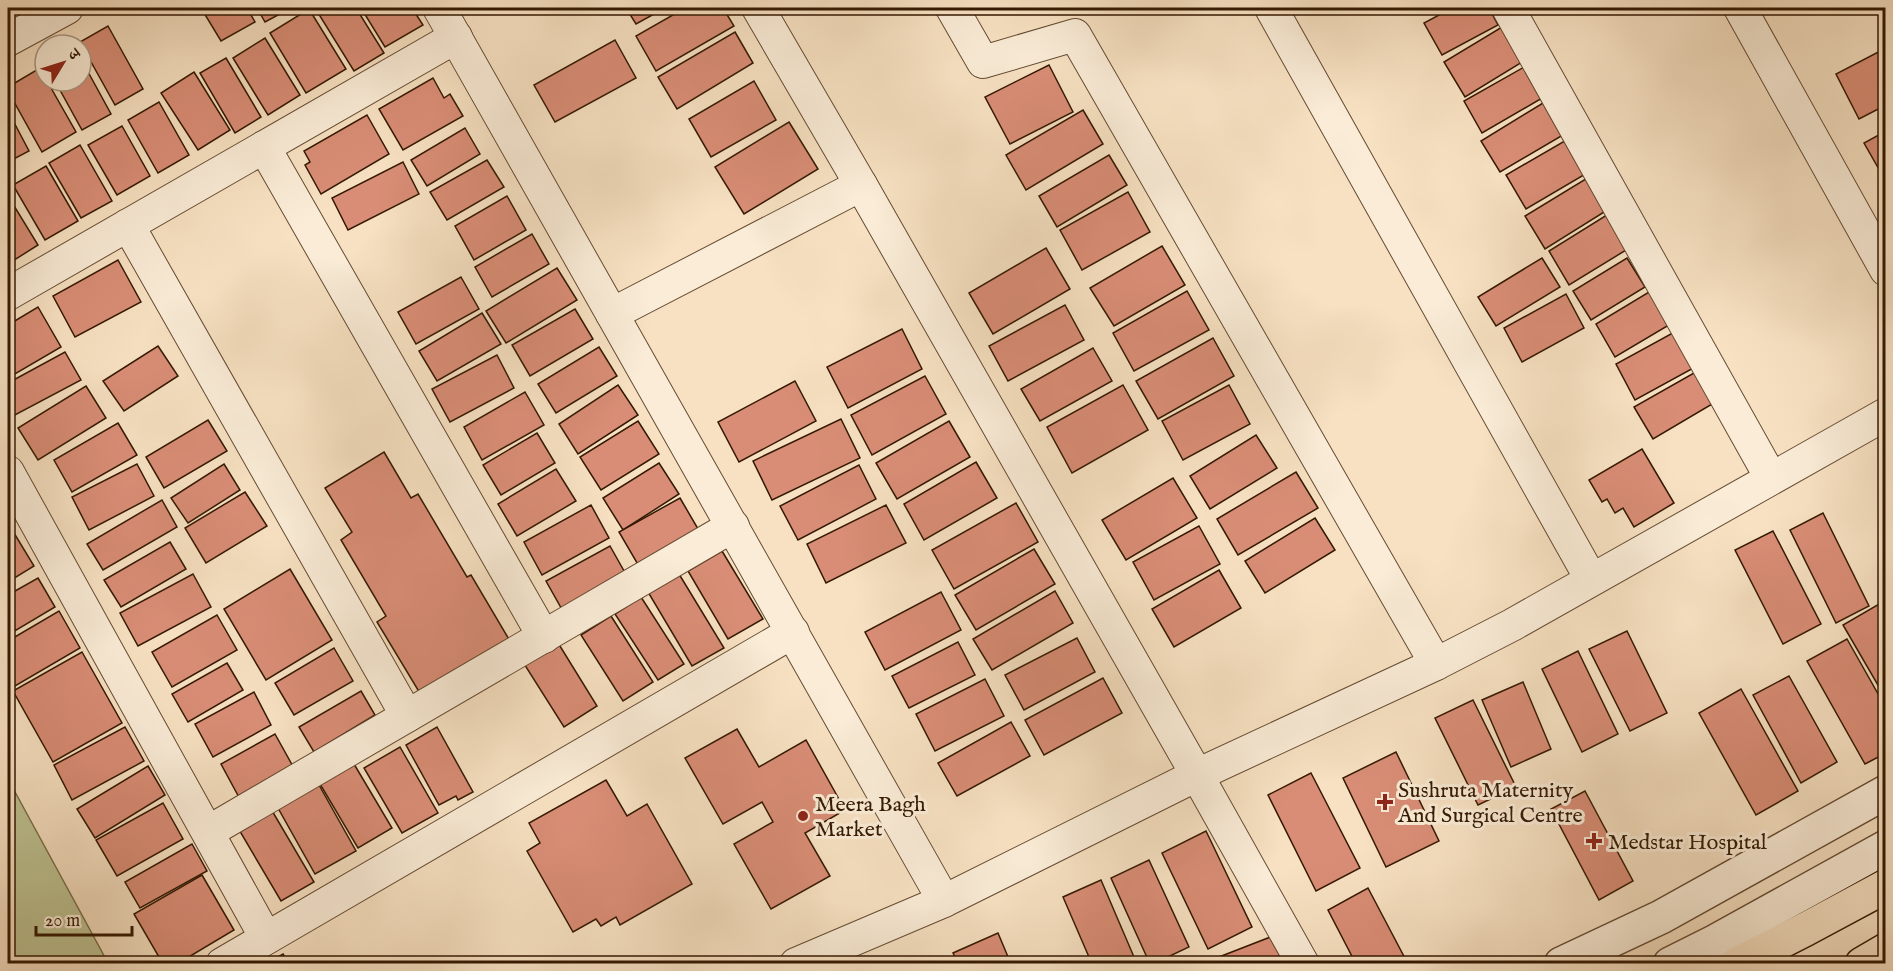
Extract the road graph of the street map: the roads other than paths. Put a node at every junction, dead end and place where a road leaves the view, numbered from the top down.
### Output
1 (67, 8) edge
2 (439, 8) edge
3 (758, 8) edge
4 (952, 8) edge
5 (1272, 8) edge
6 (1508, 8) edge
7 (1740, 8) edge
8 (456, 37) junction
9 (8, 40) edge
10 (264, 147) junction
11 (861, 185) junction
12 (128, 225) junction
13 (1886, 270) edge
14 (8, 294) edge
15 (612, 314) junction
16 (1886, 414) edge
17 (8, 472) edge
18 (1771, 478) junction
19 (733, 526) junction
20 (1591, 579) junction
21 (793, 632) junction
22 (544, 637) junction
23 (1436, 664) junction
24 (407, 716) junction
25 (1197, 775) junction
26 (1886, 792) edge
27 (208, 832) junction
28 (1886, 847) edge
29 (1886, 886) edge
30 (944, 901) junction
31 (266, 938) junction
32 (1886, 950) edge
33 (810, 961) edge
34 (222, 963) edge
35 (1303, 963) edge
36 (1561, 963) edge
37 (1670, 963) edge
38 (1737, 963) edge
39 (1862, 963) edge

1 - 9 street
2 - 8 street
3 - 11 street
4 - 23 street
5 - 20 street
6 - 18 street
7 - 13 street
8 - 10 street
8 - 15 street
10 - 12 street
10 - 22 street
11 - 15 street
11 - 25 street
12 - 14 street
12 - 24 street
15 - 19 street
16 - 18 street
17 - 27 street
18 - 20 street
19 - 21 street
19 - 22 street
20 - 23 street
21 - 30 street
21 - 31 street
22 - 24 street
23 - 25 street
24 - 27 street
25 - 30 street
25 - 35 street
26 - 36 street
27 - 31 street
28 - 37 street
29 - 38 main road
30 - 33 street
31 - 34 street
32 - 39 main road

